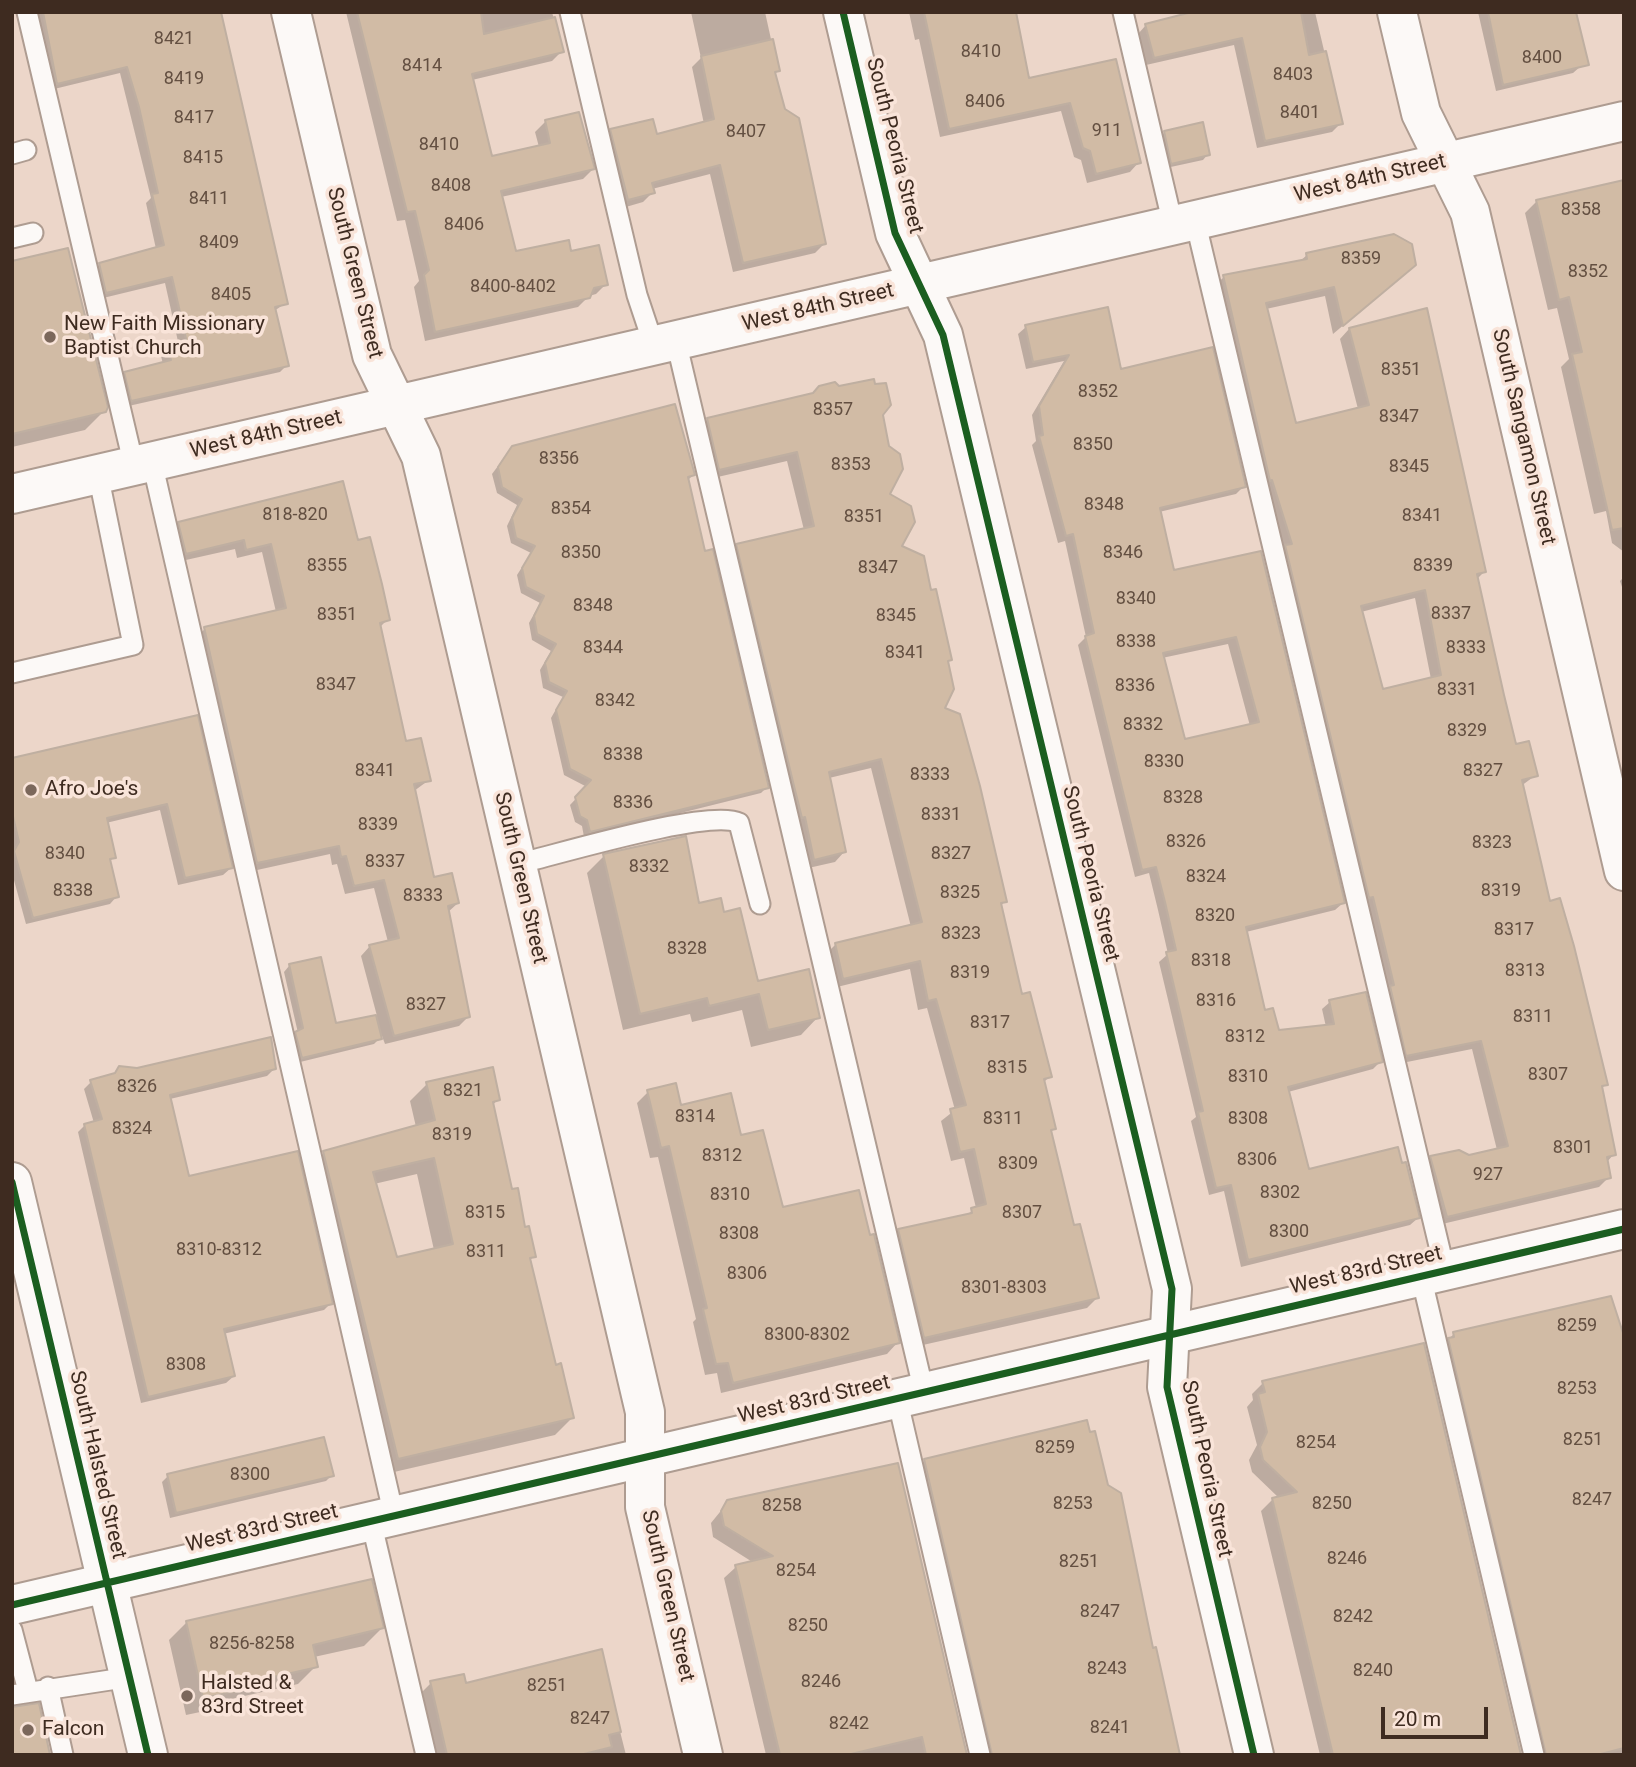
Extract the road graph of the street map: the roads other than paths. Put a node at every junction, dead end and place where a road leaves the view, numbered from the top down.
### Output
1 (27, 12) edge
2 (291, 12) edge
3 (570, 12) edge
4 (843, 12) edge
5 (1123, 12) edge
6 (1397, 12) edge
7 (1624, 121) edge
8 (1444, 162) junction
9 (1184, 223) junction
10 (33, 233) dead end
11 (12, 239) edge
12 (919, 284) junction
13 (665, 343) junction
14 (398, 405) junction
15 (128, 467) junction
16 (12, 494) edge
17 (12, 673) edge
18 (517, 864) junction
19 (1624, 871) edge
20 (760, 904) dead end
21 (12, 1182) edge
22 (1624, 1229) edge
23 (1433, 1273) junction
24 (1170, 1335) junction
25 (910, 1395) junction
26 (645, 1457) junction
27 (383, 1518) junction
28 (107, 1583) junction
29 (12, 1605) edge
30 (12, 1630) edge
31 (130, 1677) junction
32 (48, 1687) junction
33 (20, 1693) edge
34 (64, 1755) edge
35 (148, 1755) edge
36 (426, 1755) edge
37 (703, 1755) edge
38 (980, 1755) edge
39 (1254, 1755) edge
40 (1534, 1755) edge

1 - 15 lane
2 - 14 street, South Green Street
3 - 13 lane
4 - 12 street, South Peoria Street
5 - 9 lane
6 - 8 street, South Sangamon Street
7 - 8 street, West 84th Street
8 - 9 street, West 84th Street
8 - 19 street, South Sangamon Street
9 - 12 street, West 84th Street
9 - 23 lane
10 - 11 lane
12 - 13 street, West 84th Street
12 - 24 street, South Peoria Street
13 - 14 street, West 84th Street
13 - 25 lane
14 - 15 street, West 84th Street
14 - 18 street, South Green Street
15 - 16 street, West 84th Street
15 - 17 lane
15 - 27 lane
18 - 20 lane
18 - 26 street, South Green Street
21 - 28 street, South Halsted Street
22 - 23 street, West 83rd Street
23 - 24 street, West 83rd Street
23 - 40 lane
24 - 25 street, West 83rd Street
24 - 39 street, South Peoria Street
25 - 26 street, West 83rd Street
25 - 38 lane
26 - 27 street, West 83rd Street
26 - 37 street, South Green Street
27 - 28 street, West 83rd Street
27 - 36 lane
28 - 29 street, West 83rd Street
28 - 31 street, South Halsted Street
30 - 33 lane
31 - 32 lane
31 - 35 street, South Halsted Street
32 - 33 lane
32 - 34 lane

